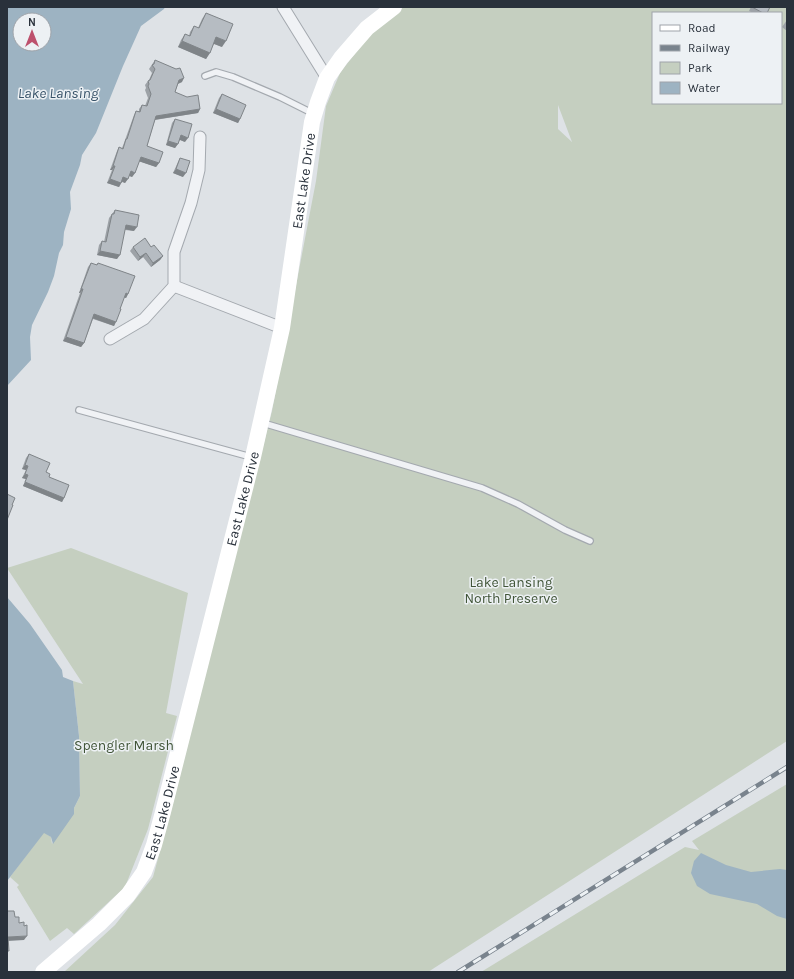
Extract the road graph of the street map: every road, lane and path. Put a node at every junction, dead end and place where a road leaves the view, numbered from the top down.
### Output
1 (283, 7) edge
2 (394, 7) edge
3 (205, 76) dead end
4 (327, 78) junction
5 (314, 114) junction
6 (200, 137) dead end
7 (174, 286) junction
8 (282, 328) junction
9 (110, 339) dead end
10 (79, 410) dead end
11 (261, 422) junction
12 (253, 457) junction
13 (590, 541) dead end
14 (43, 972) edge

1 - 4 street
2 - 4 street, East Lake Drive
3 - 5 lane
4 - 5 street, East Lake Drive
5 - 8 street, East Lake Drive
6 - 7 street
7 - 8 street
7 - 9 street
8 - 11 street, East Lake Drive
10 - 12 lane
11 - 12 street, East Lake Drive
11 - 13 lane
12 - 14 street, East Lake Drive

